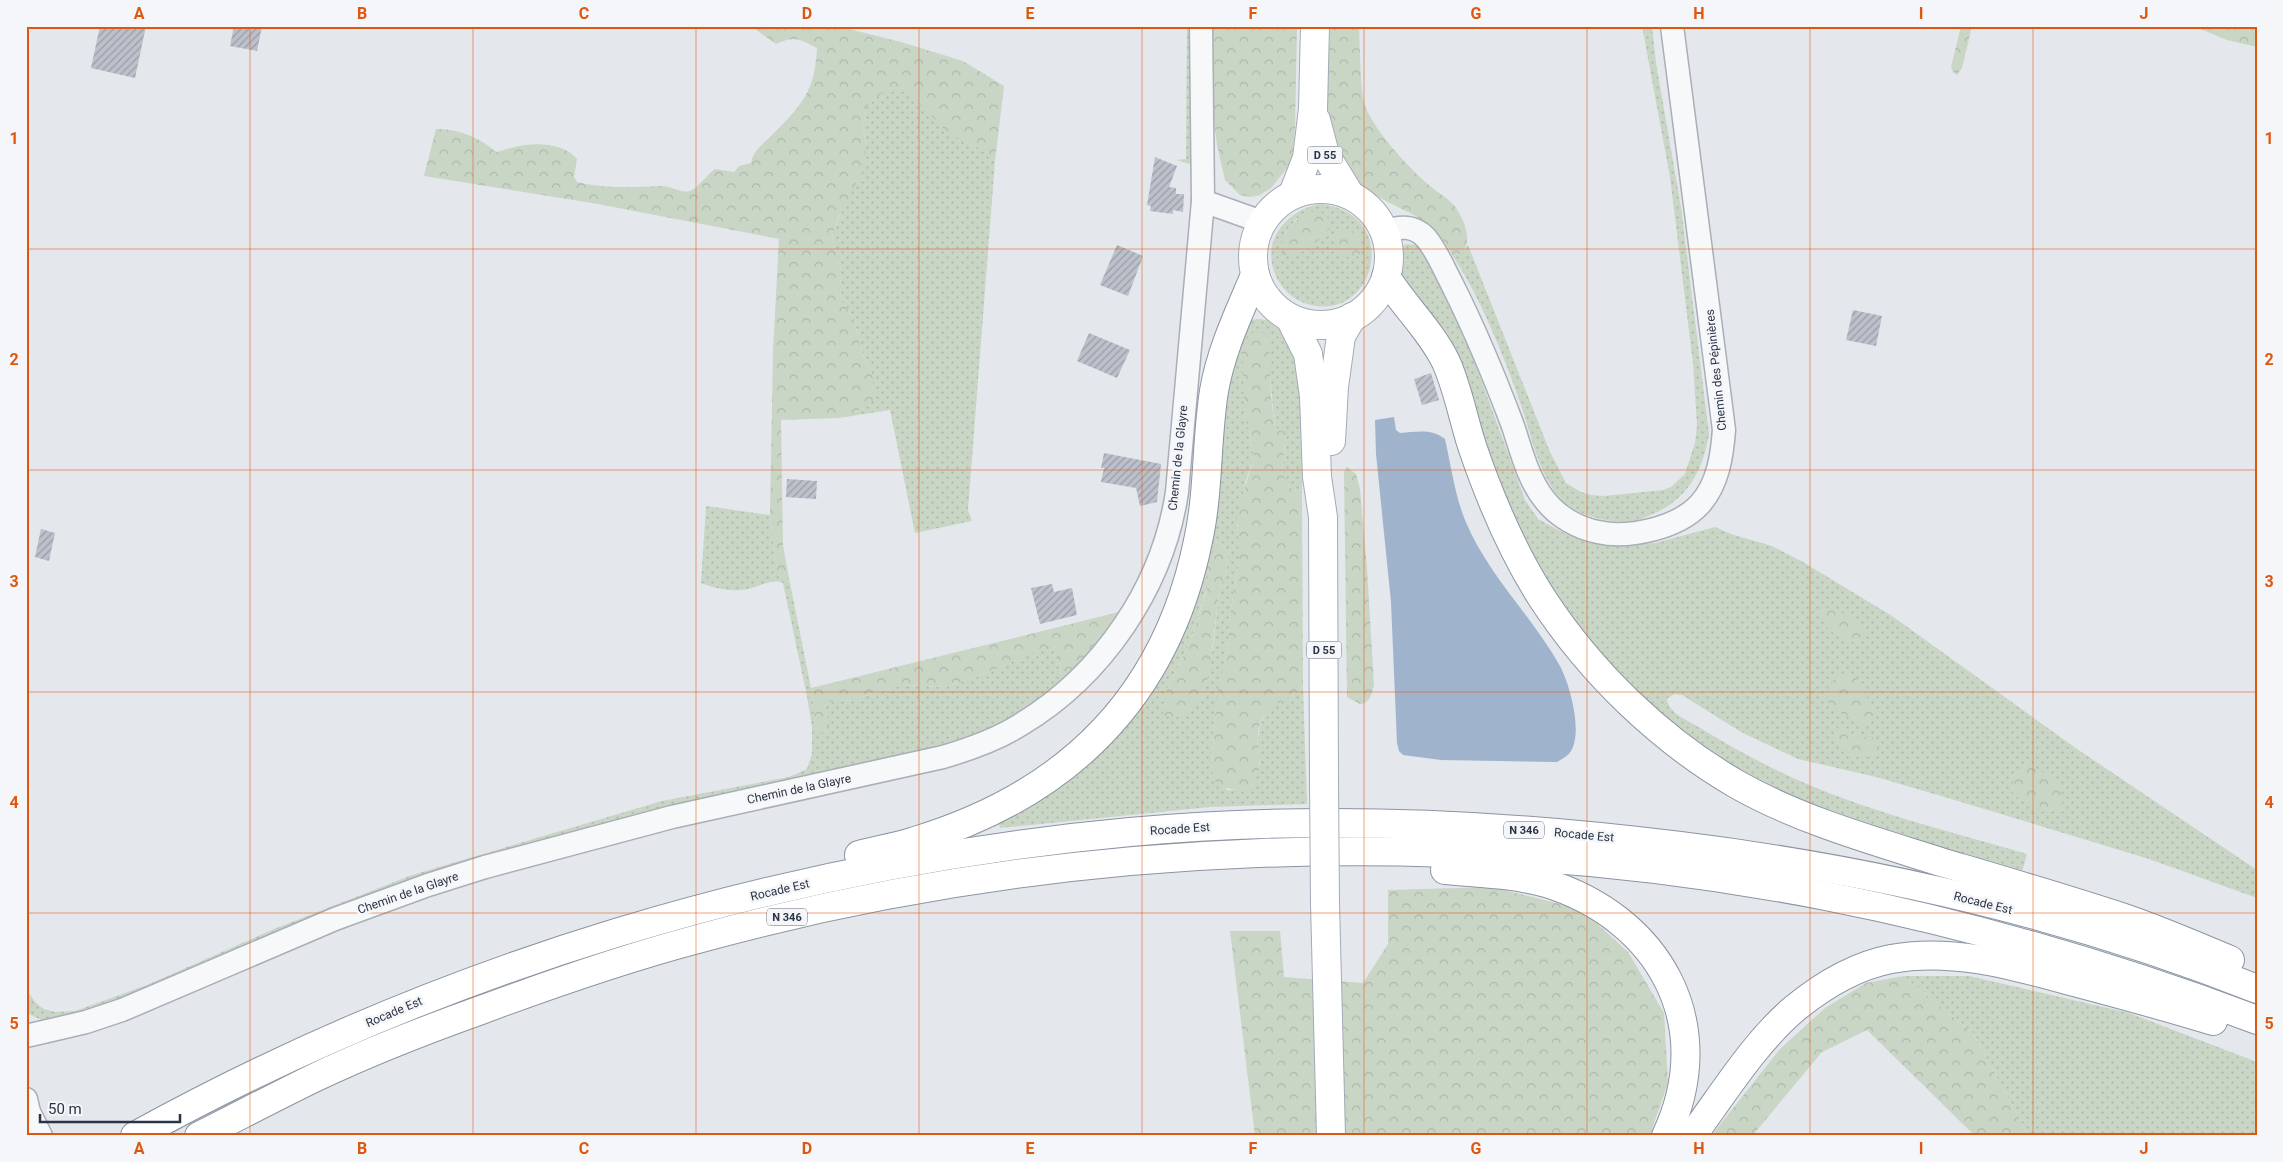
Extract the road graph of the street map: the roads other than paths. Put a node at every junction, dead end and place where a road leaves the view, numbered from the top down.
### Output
1 (1201, 26) edge
2 (1315, 26) edge
3 (1672, 26) edge
4 (1313, 109) junction
5 (1293, 194) junction
6 (1350, 195) junction
7 (1204, 201) junction
8 (1262, 222) junction
9 (1384, 232) junction
10 (1254, 275) junction
11 (1386, 277) junction
12 (1352, 317) junction
13 (1290, 318) junction
14 (1323, 517) junction
15 (1411, 853) junction
16 (778, 890) junction
17 (2257, 972) edge
18 (2257, 989) edge
19 (2257, 1020) edge
20 (2257, 1032) edge
21 (26, 1036) edge
22 (26, 1099) edge
23 (35, 1131) edge
24 (135, 1136) edge
25 (199, 1136) edge
26 (1331, 1136) edge
27 (1666, 1136) edge
28 (1692, 1136) edge

1 - 7 street, Chemin de la Glayre
2 - 4 main road, D 55
3 - 9 street, Chemin des Pépinières
4 - 5 main road, D 55
4 - 6 main road, D 55
5 - 6 main road
5 - 8 main road
6 - 9 main road
7 - 8 street
7 - 21 street, Chemin de la Glayre
8 - 10 main road
9 - 11 main road
10 - 13 main road
10 - 16 main road
11 - 12 main road
11 - 17 main road
12 - 13 main road
12 - 14 main road, D 55
13 - 14 main road, D 55
14 - 26 main road, D 55, bridge
15 - 19 main road, N 346
15 - 25 main road, N 346
15 - 27 main road
16 - 18 main road, Rocade Est / N 346
16 - 24 main road, Rocade Est / N 346
20 - 28 main road
22 - 23 street

